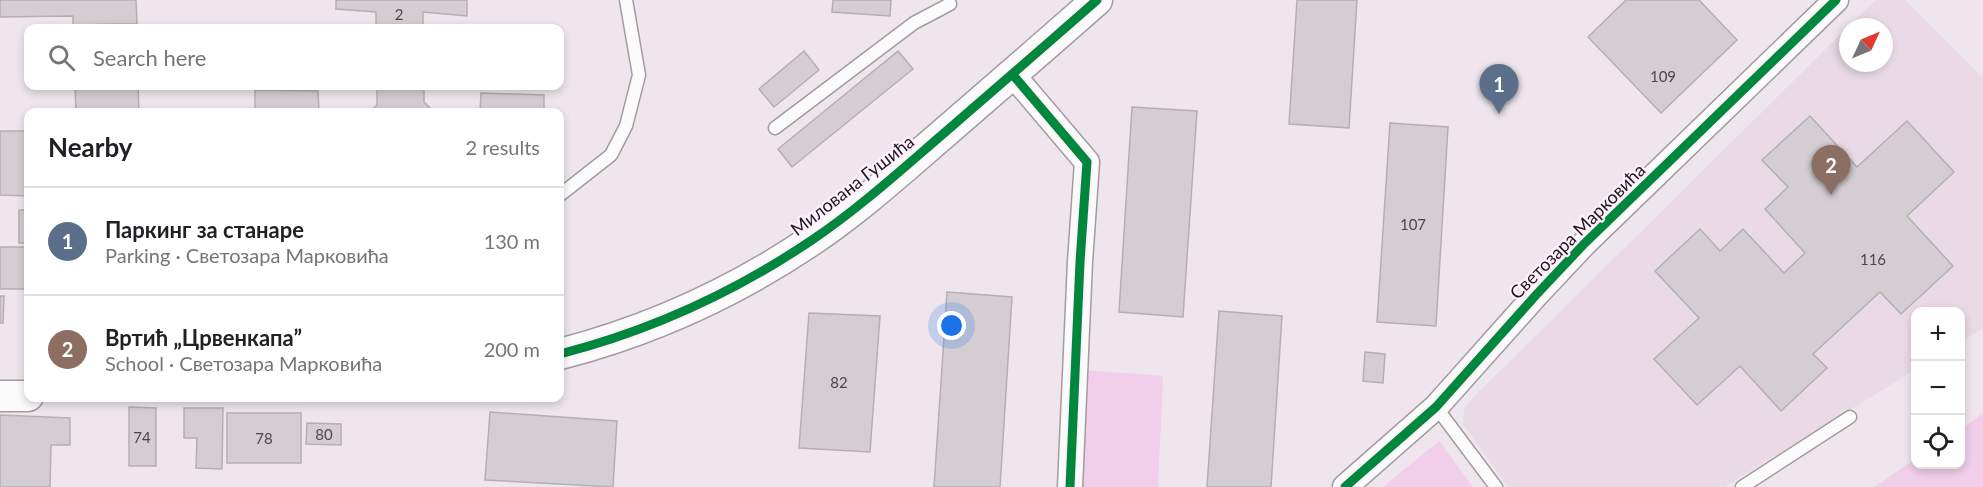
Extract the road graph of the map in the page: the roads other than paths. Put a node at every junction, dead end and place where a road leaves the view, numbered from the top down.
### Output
1 (626, 0) edge
2 (1097, 0) edge
3 (1836, 0) edge
4 (950, 4) dead end
5 (1013, 75) junction
6 (774, 128) dead end
7 (564, 192) edge
8 (564, 353) edge
9 (0, 396) edge
10 (24, 396) edge
11 (1436, 407) junction
12 (1850, 417) dead end
13 (1070, 487) edge
14 (1345, 487) edge
15 (1496, 487) edge
16 (1743, 487) edge

1 - 7 lane
2 - 5 street, Милована Гушића
3 - 11 street, Светозара Марковића
4 - 6 lane
5 - 8 street, Милована Гушића
5 - 13 street
9 - 10 street
11 - 14 street, Светозара Марковића
11 - 15 lane
12 - 16 lane

